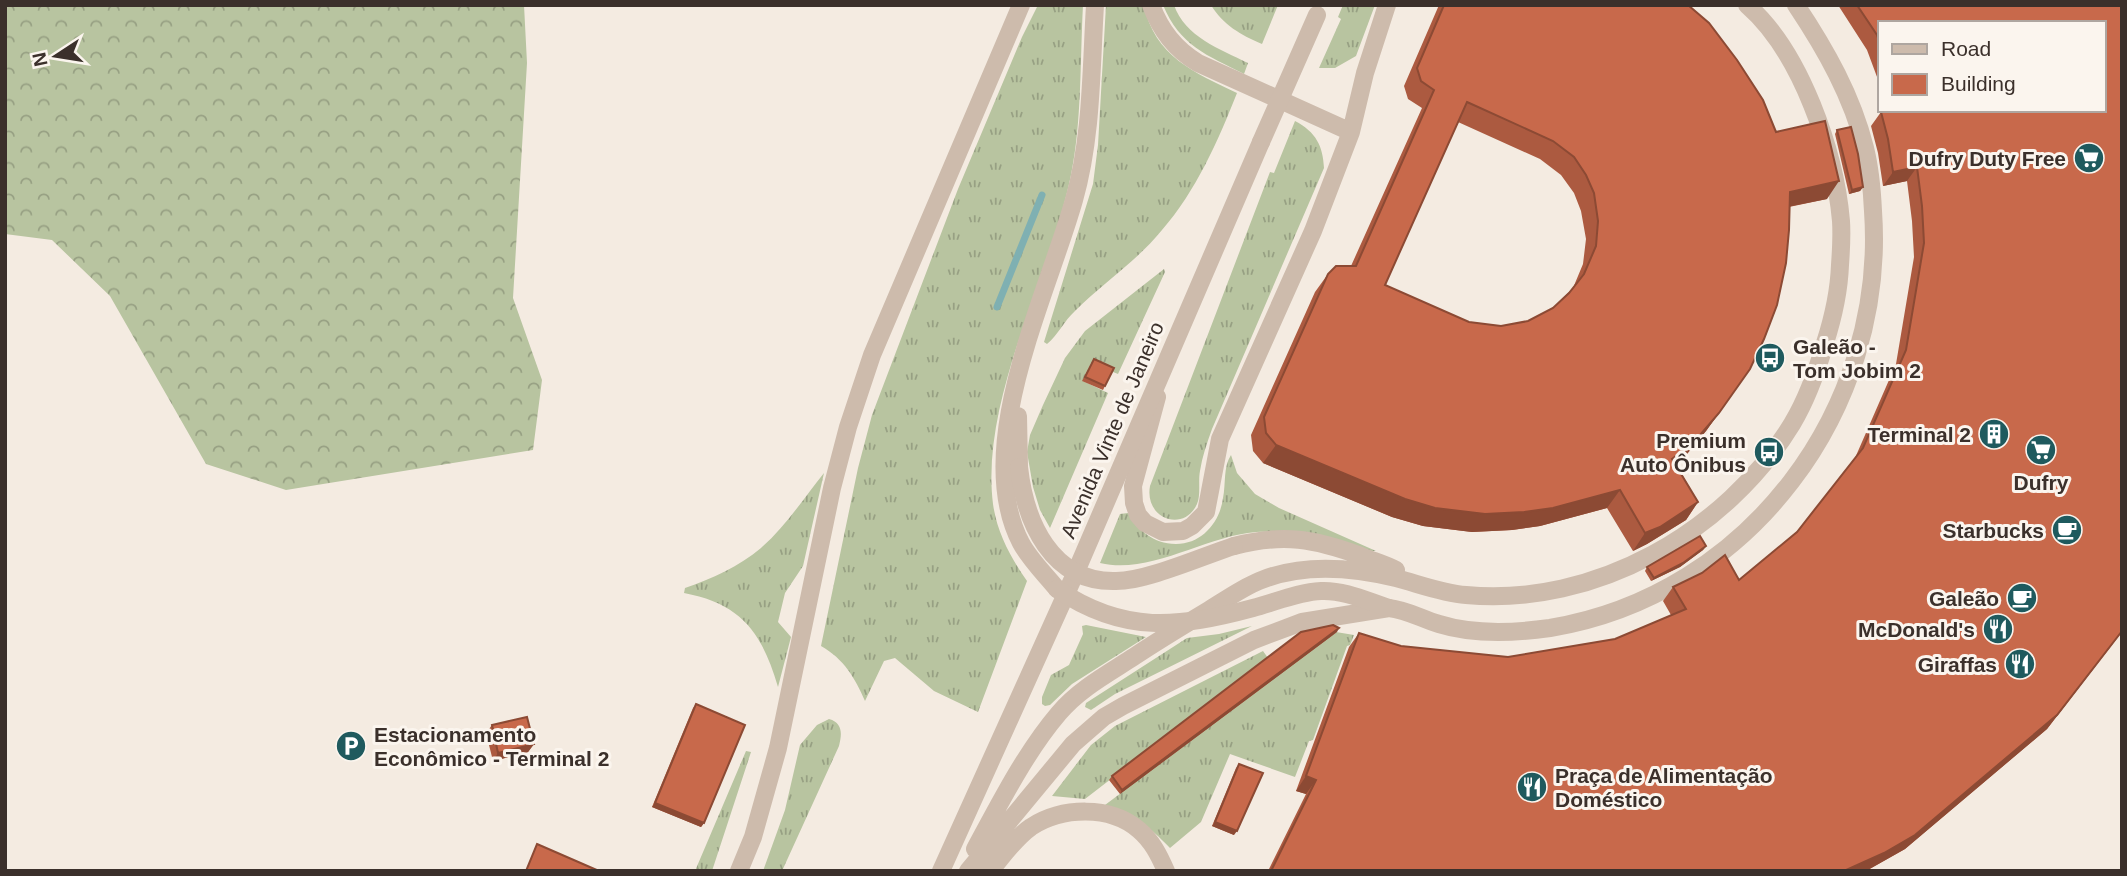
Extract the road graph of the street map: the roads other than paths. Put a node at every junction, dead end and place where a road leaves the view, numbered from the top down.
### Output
1 (1021, 5) edge
2 (1095, 5) edge
3 (1151, 5) edge
4 (1387, 5) edge
5 (1747, 5) edge
6 (1796, 5) edge
7 (1320, 10) edge
8 (1351, 132) junction
9 (1167, 360) junction
10 (1011, 467) junction
11 (1427, 587) junction
12 (1395, 609) junction
13 (739, 871) edge
14 (941, 871) edge
15 (966, 871) edge
16 (990, 871) edge
17 (1166, 871) edge

1 - 13 street
2 - 10 street
3 - 8 street
4 - 8 street
5 - 11 street
6 - 12 street
7 - 9 street, Avenida Vinte de Janeiro, bridge
8 - 9 street
9 - 14 street, Avenida Vinte de Janeiro
10 - 11 street, bridge
10 - 12 street, bridge
11 - 15 street
12 - 15 street
16 - 17 street

